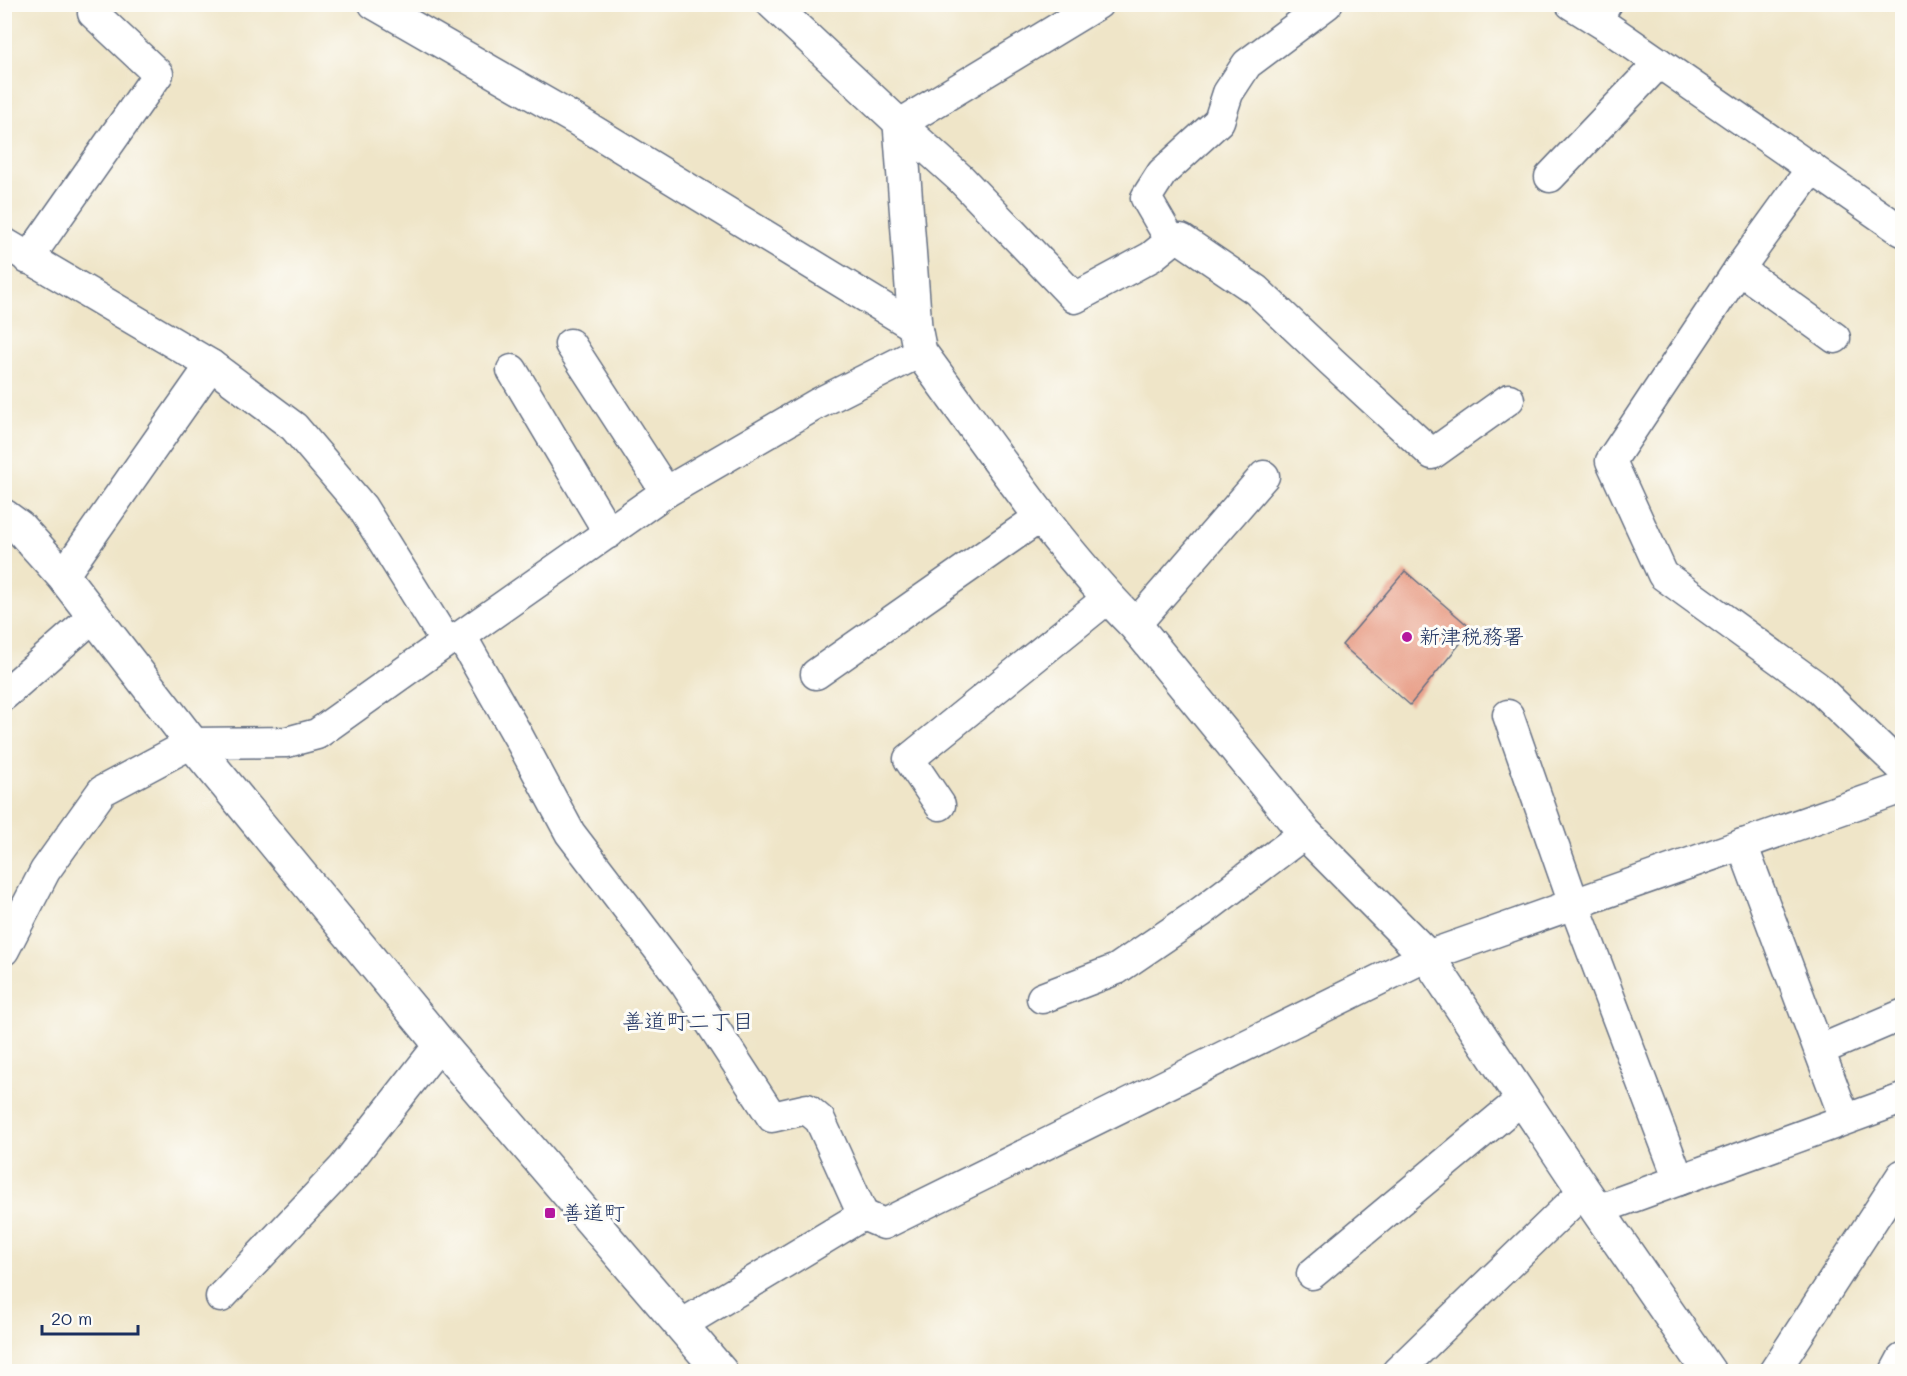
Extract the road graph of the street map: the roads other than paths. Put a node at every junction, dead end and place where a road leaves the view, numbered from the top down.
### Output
1 (99, 4) edge
2 (374, 4) edge
3 (772, 4) edge
4 (1098, 4) edge
5 (1327, 4) edge
6 (1571, 4) edge
7 (1609, 14) edge
8 (1659, 63) junction
9 (900, 124) junction
10 (1812, 168) junction
11 (1550, 177) dead end
12 (1902, 231) edge
13 (1171, 241) junction
14 (16, 251) edge
15 (1739, 269) junction
16 (1835, 338) dead end
17 (917, 340) junction
18 (570, 344) dead end
19 (211, 365) junction
20 (512, 370) dead end
21 (1509, 399) dead end
22 (1264, 476) dead end
23 (666, 492) junction
24 (4, 516) edge
25 (1040, 516) junction
26 (609, 533) junction
27 (63, 576) junction
28 (1108, 598) junction
29 (93, 617) junction
30 (1135, 625) junction
31 (453, 639) junction
32 (816, 674) dead end
33 (4, 695) edge
34 (1508, 715) dead end
35 (192, 743) junction
36 (1902, 768) edge
37 (1902, 788) edge
38 (940, 806) dead end
39 (1305, 833) junction
40 (1742, 844) junction
41 (1574, 904) junction
42 (4, 950) edge
43 (1428, 956) junction
44 (1042, 998) dead end
45 (1902, 1015) edge
46 (440, 1044) junction
47 (1820, 1050) junction
48 (1522, 1099) junction
49 (1902, 1099) edge
50 (1845, 1119) junction
51 (1902, 1174) edge
52 (1679, 1180) junction
53 (1590, 1200) junction
54 (863, 1215) junction
55 (1312, 1274) dead end
56 (221, 1297) dead end
57 (681, 1325) junction
58 (1902, 1359) edge
59 (1705, 1370) edge
60 (721, 1371) edge
61 (1397, 1371) edge
62 (1774, 1371) edge
63 (1895, 1371) edge

1 - 14 street
2 - 17 street
3 - 9 street
4 - 9 street
5 - 13 street
6 - 7 street
7 - 8 street
8 - 10 street
8 - 11 street
9 - 13 street
9 - 17 street
10 - 12 street
10 - 15 street
13 - 21 street
14 - 19 street
15 - 16 street
15 - 36 street
17 - 23 street
17 - 25 street
18 - 23 street
19 - 27 street
19 - 31 street
20 - 26 street
22 - 30 street
23 - 26 street
24 - 27 street
25 - 28 street
25 - 32 street
26 - 31 street
27 - 29 street
28 - 30 street
28 - 38 street
29 - 33 street
29 - 35 street
30 - 39 street
31 - 35 street
31 - 54 street
34 - 41 street
35 - 42 street
35 - 46 street
37 - 40 street
39 - 43 street
39 - 44 street
40 - 41 street
40 - 47 street
41 - 43 street
41 - 52 street
43 - 48 street
43 - 54 street
45 - 47 street
46 - 56 street
46 - 57 street
47 - 50 street
48 - 53 street
48 - 55 street
49 - 50 street
50 - 52 street
51 - 62 street
52 - 53 street
53 - 59 street
53 - 61 street
54 - 57 street
57 - 60 street
58 - 63 street

